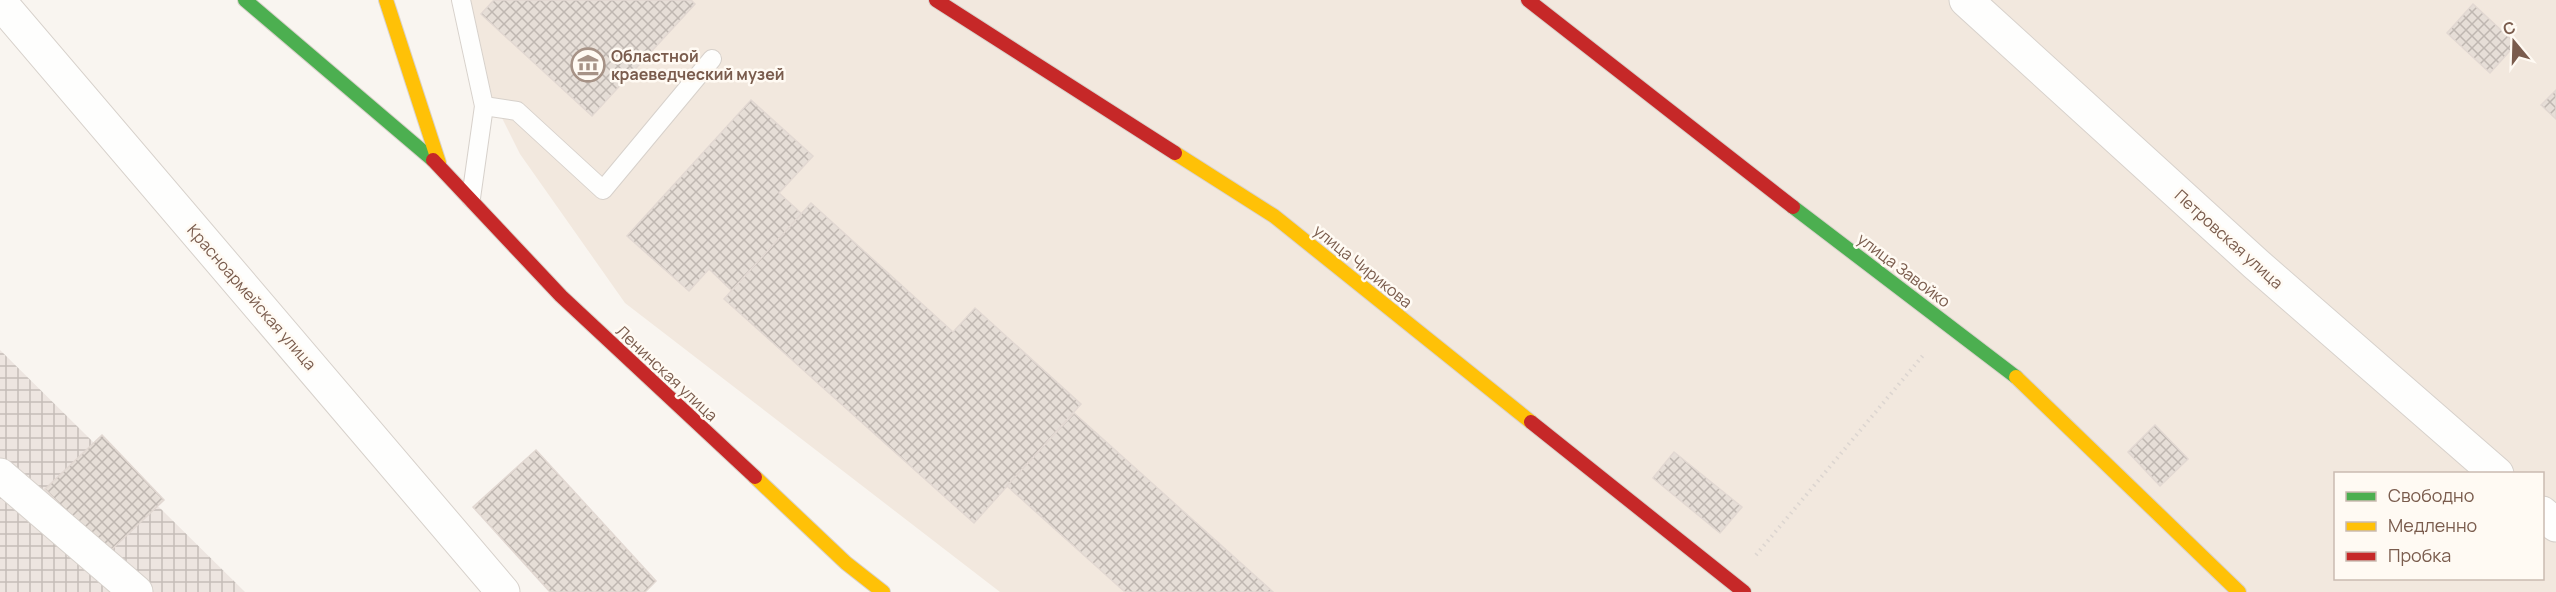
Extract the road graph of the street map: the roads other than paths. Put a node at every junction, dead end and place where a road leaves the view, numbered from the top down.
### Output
1 (244, 0) edge
2 (386, 0) edge
3 (461, 0) edge
4 (936, 0) edge
5 (1528, 0) edge
6 (1966, 0) edge
7 (0, 2) edge
8 (712, 59) dead end
9 (484, 106) junction
10 (439, 165) junction
11 (471, 198) junction
12 (2495, 472) edge
13 (0, 476) edge
14 (2544, 515) edge
15 (2556, 525) edge
16 (136, 592) edge
17 (503, 592) edge
18 (883, 592) edge
19 (1744, 592) edge
20 (2239, 592) edge

1 - 10 street, Ленинская улица
2 - 10 street, Ленинская улица
3 - 9 lane
4 - 19 street, улица Чирикова
5 - 20 street, улица Завойко
6 - 12 street, Петровская улица
7 - 17 street, Красноармейская улица
8 - 9 lane
9 - 11 lane
10 - 11 street, Ленинская улица
11 - 18 street, Ленинская улица
13 - 16 street
14 - 15 street

